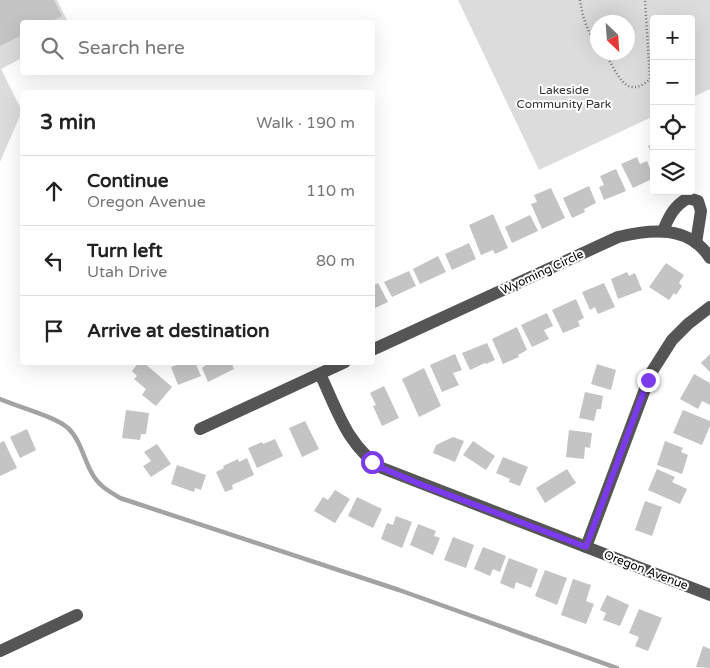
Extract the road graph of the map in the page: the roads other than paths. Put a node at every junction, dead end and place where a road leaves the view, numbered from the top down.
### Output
1 (664, 232) junction
2 (696, 244) junction
3 (710, 258) edge
4 (710, 307) edge
5 (375, 349) edge
6 (339, 365) edge
7 (320, 374) junction
8 (200, 429) dead end
9 (586, 547) junction
10 (709, 592) edge
11 (77, 615) dead end
12 (0, 651) edge

1 - 2 street, Wyoming Circle
1 - 2 street
1 - 5 street, Wyoming Circle
2 - 3 street, Wyoming Circle
4 - 9 street
6 - 7 street
7 - 8 street
7 - 9 street, Oregon Avenue
9 - 10 street, Oregon Avenue
11 - 12 street

